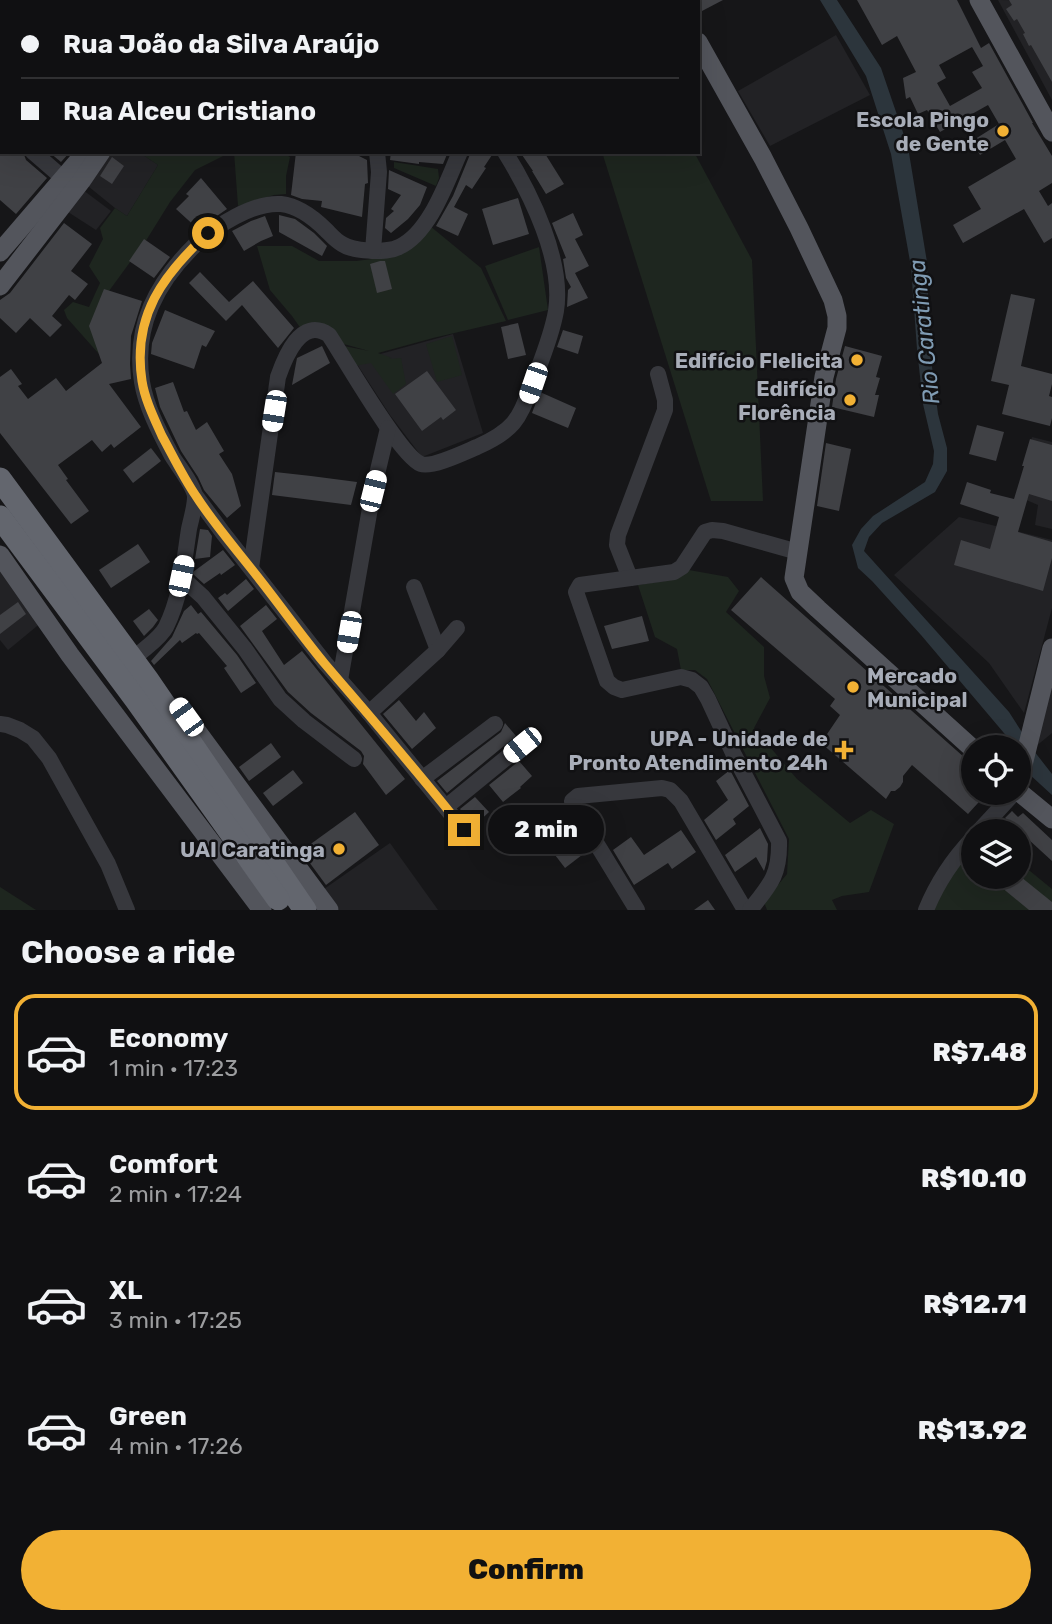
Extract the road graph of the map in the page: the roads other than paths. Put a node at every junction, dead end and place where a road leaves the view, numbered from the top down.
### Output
1 (979, 0) edge
2 (700, 46) edge
3 (1052, 132) edge
4 (35, 154) edge
5 (85, 154) edge
6 (99, 154) edge
7 (377, 154) edge
8 (459, 154) edge
9 (506, 154) edge
10 (70, 183) junction
11 (4, 245) edge
12 (373, 251) junction
13 (3, 279) edge
14 (658, 374) dead end
15 (388, 428) junction
16 (0, 464) edge
17 (0, 479) edge
18 (195, 495) junction
19 (0, 517) edge
20 (797, 552) junction
21 (0, 555) edge
22 (251, 568) junction
23 (181, 576) junction
24 (630, 578) junction
25 (414, 587) dead end
26 (457, 628) dead end
27 (438, 650) junction
28 (140, 653) junction
29 (1051, 659) edge
30 (340, 680) junction
31 (369, 713) junction
32 (0, 724) edge
33 (495, 724) dead end
34 (1031, 735) edge
35 (961, 739) edge
36 (522, 745) dead end
37 (354, 759) dead end
38 (422, 779) junction
39 (1031, 799) edge
40 (1002, 805) edge
41 (446, 807) junction
42 (990, 819) edge
43 (1052, 819) edge
44 (464, 830) dead end
45 (961, 850) edge
46 (300, 873) junction
47 (284, 906) edge
48 (127, 910) edge
49 (328, 910) edge
50 (637, 910) edge
51 (747, 910) edge
52 (926, 910) edge

1 - 3 main road
2 - 20 main road
4 - 10 street
5 - 10 main road
6 - 10 main road
7 - 12 street
8 - 12 street
9 - 15 street
10 - 11 main road
10 - 13 main road
12 - 18 street
14 - 24 street
15 - 22 street
15 - 30 street
16 - 28 main road
17 - 47 highway
18 - 22 street
18 - 23 street
19 - 47 highway
20 - 24 street
20 - 35 main road
21 - 47 main road
22 - 30 street
23 - 28 street
23 - 37 street
24 - 51 street
25 - 27 street
26 - 27 street
27 - 31 street
28 - 46 main road
29 - 34 main road
30 - 31 street
31 - 38 street
32 - 48 street
33 - 38 street
36 - 41 street
38 - 41 street
39 - 43 main road
40 - 42 street
41 - 44 street
45 - 52 street
46 - 47 highway
46 - 49 main road
50 - 51 street

